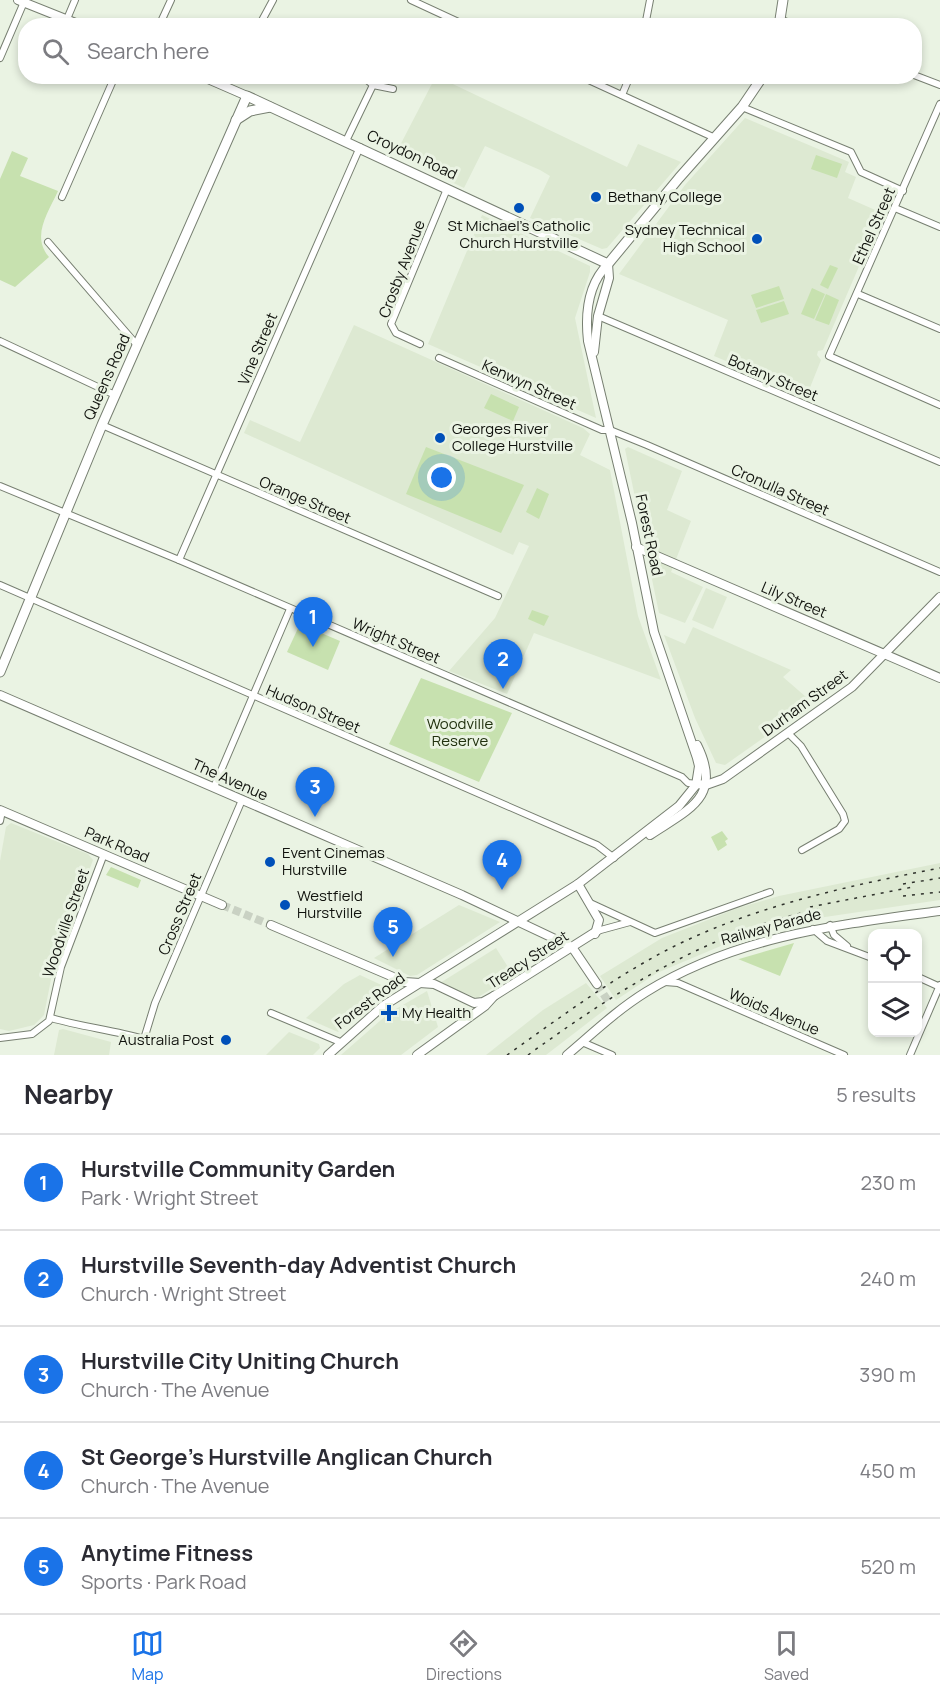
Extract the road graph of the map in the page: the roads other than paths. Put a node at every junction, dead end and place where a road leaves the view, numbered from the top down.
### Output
1 (75, 0) edge
2 (171, 0) edge
3 (273, 0) edge
4 (411, 0) edge
5 (650, 0) edge
6 (783, 0) edge
7 (21, 1) edge
8 (67, 18) joint
9 (163, 18) edge
10 (263, 18) edge
11 (450, 18) edge
12 (647, 18) edge
13 (780, 18) edge
14 (0, 58) edge
15 (922, 78) edge
16 (111, 84) edge
17 (217, 84) edge
18 (598, 84) edge
19 (627, 84) edge
20 (758, 84) edge
21 (373, 85) joint
22 (940, 85) edge
23 (393, 89) dead end
24 (622, 95) junction
25 (247, 96) junction
26 (940, 104) edge
27 (273, 107) junction
28 (742, 107) junction
29 (236, 120) junction
30 (932, 122) junction
31 (939, 126) edge
32 (715, 138) junction
33 (346, 141) junction
34 (360, 147) junction
35 (447, 189) junction
36 (903, 191) junction
37 (62, 197) dead end
38 (895, 208) junction
39 (940, 227) edge
40 (48, 242) dead end
41 (608, 264) junction
42 (858, 294) junction
43 (598, 316) junction
44 (940, 329) edge
45 (0, 341) edge
46 (420, 344) dead end
47 (137, 345) junction
48 (438, 357) dead end
49 (594, 359) junction
50 (115, 395) junction
51 (940, 405) edge
52 (102, 425) junction
53 (610, 430) junction
54 (940, 462) edge
55 (216, 475) junction
56 (0, 486) edge
57 (65, 513) junction
58 (636, 547) junction
59 (179, 560) junction
60 (940, 572) edge
61 (0, 585) edge
62 (498, 596) dead end
63 (940, 597) edge
64 (30, 598) junction
65 (290, 609) junction
66 (884, 654) junction
67 (0, 672) edge
68 (940, 678) edge
69 (0, 695) edge
70 (252, 695) junction
71 (788, 733) junction
72 (702, 780) junction
73 (214, 787) junction
74 (242, 800) junction
75 (1, 811) edge
76 (0, 821) edge
77 (802, 850) dead end
78 (104, 854) junction
79 (614, 858) junction
80 (591, 874) junction
81 (578, 884) junction
82 (770, 892) dead end
83 (200, 896) junction
84 (589, 901) junction
85 (222, 905) tunnel mouth
86 (940, 911) edge
87 (612, 912) junction
88 (518, 922) junction
89 (630, 922) junction
90 (270, 925) tunnel mouth
91 (830, 925) junction
92 (611, 927) junction
93 (813, 928) junction
94 (597, 931) junction
95 (552, 940) junction
96 (572, 948) junction
97 (850, 948) junction
98 (868, 956) edge
99 (549, 962) junction
100 (583, 964) junction
101 (682, 972) junction
102 (922, 979) edge
103 (663, 982) junction
104 (418, 983) junction
105 (597, 984) tunnel mouth
106 (940, 986) edge
107 (695, 990) junction
108 (494, 996) junction
109 (610, 1004) tunnel mouth
110 (616, 1012) junction
111 (271, 1013) dead end
112 (51, 1018) junction
113 (0, 1038) edge
114 (340, 1042) junction
115 (582, 1042) junction
116 (328, 1055) edge
117 (417, 1055) edge
118 (567, 1055) edge
119 (612, 1055) edge
120 (844, 1055) edge
121 (910, 1055) edge

1 - 8 street
2 - 9 street
3 - 10 street
4 - 11 street
5 - 12 street
6 - 13 main road
7 - 8 street
7 - 14 street
15 - 22 street
16 - 37 street
17 - 25 street, Croydon Road
18 - 24 street
19 - 24 street
20 - 28 main road, Forest Road
21 - 23 street
21 - 33 street
24 - 32 street
25 - 27 main road, Croydon Road
25 - 29 main road, Queens Road
26 - 30 street, Ethel Street
27 - 29 main road
27 - 33 main road, Croydon Road
28 - 32 main road, Forest Road
28 - 36 street
29 - 47 main road, Queens Road
30 - 31 street
30 - 36 street, Ethel Street
32 - 41 main road, Forest Road
33 - 34 main road, Croydon Road
34 - 35 main road, Croydon Road
34 - 55 street, Vine Street
35 - 41 main road, Croydon Road
35 - 46 street, Crosby Avenue
36 - 38 street, Ethel Street
38 - 39 street
38 - 42 street, Ethel Street
40 - 47 street
41 - 43 street, Forest Road
41 - 49 street, Forest Road
42 - 44 street
42 - 51 street, Ethel Street
43 - 49 street, Forest Road
43 - 54 street, Botany Street
45 - 50 street
47 - 50 main road, Queens Road
48 - 53 street, Kenwyn Street
49 - 53 street, Forest Road
50 - 52 main road, Queens Road
52 - 55 street, Orange Street
52 - 57 main road, Queens Road
53 - 58 street, Forest Road
53 - 60 street, Cronulla Street
55 - 59 street, Vine Street
55 - 62 street, Orange Street
56 - 57 street, Wright Street
57 - 59 street, Wright Street
57 - 64 main road, Queens Road
58 - 66 street, Lily Street
58 - 72 street, Forest Road
59 - 65 street, Wright Street
61 - 64 street, Hudson Street
63 - 66 street, Durham Street
64 - 67 main road, Queens Road
64 - 70 street, Hudson Street
65 - 70 street
65 - 72 street, Wright Street
66 - 68 street, Lily Street
66 - 71 street, Durham Street
69 - 73 street, The Avenue
70 - 73 street
70 - 79 street, Hudson Street
71 - 72 street, Durham Street
71 - 77 street
72 - 79 street, Forest Road
73 - 74 street, The Avenue
74 - 83 street, Cross Street
74 - 88 street, The Avenue
75 - 76 street
75 - 78 street, Park Road
78 - 83 street, Park Road
78 - 112 street, Woodville Street
79 - 80 street, Forest Road
80 - 81 street, Forest Road
80 - 84 street
81 - 84 street
81 - 88 street, Forest Road
82 - 89 street
83 - 85 street, Park Road
83 - 112 street, Cross Street
84 - 87 street
84 - 94 street
86 - 91 street, Railway Parade
87 - 89 street
87 - 92 street
88 - 95 street, The Avenue
88 - 104 street, Forest Road
89 - 92 street
90 - 104 street
91 - 93 street, Railway Parade
91 - 97 street
92 - 94 street
93 - 97 street
93 - 101 street, Railway Parade
94 - 96 street, Treacy Street
94 - 100 street
95 - 96 street, The Avenue
95 - 99 street
96 - 99 street, Treacy Street
96 - 100 street
97 - 98 street
99 - 100 street
99 - 108 street, Treacy Street
100 - 105 street
101 - 103 street, Railway Parade
101 - 107 street
102 - 106 street
103 - 107 street, Woids Avenue
103 - 110 street, Railway Parade
104 - 108 street
104 - 114 street, Forest Road
106 - 121 street
107 - 120 street, Woids Avenue
108 - 117 street, Treacy Street
109 - 110 street
110 - 115 street, Railway Parade
111 - 114 street
112 - 113 street
114 - 116 street, Forest Road
115 - 118 street, Railway Parade
115 - 119 street

